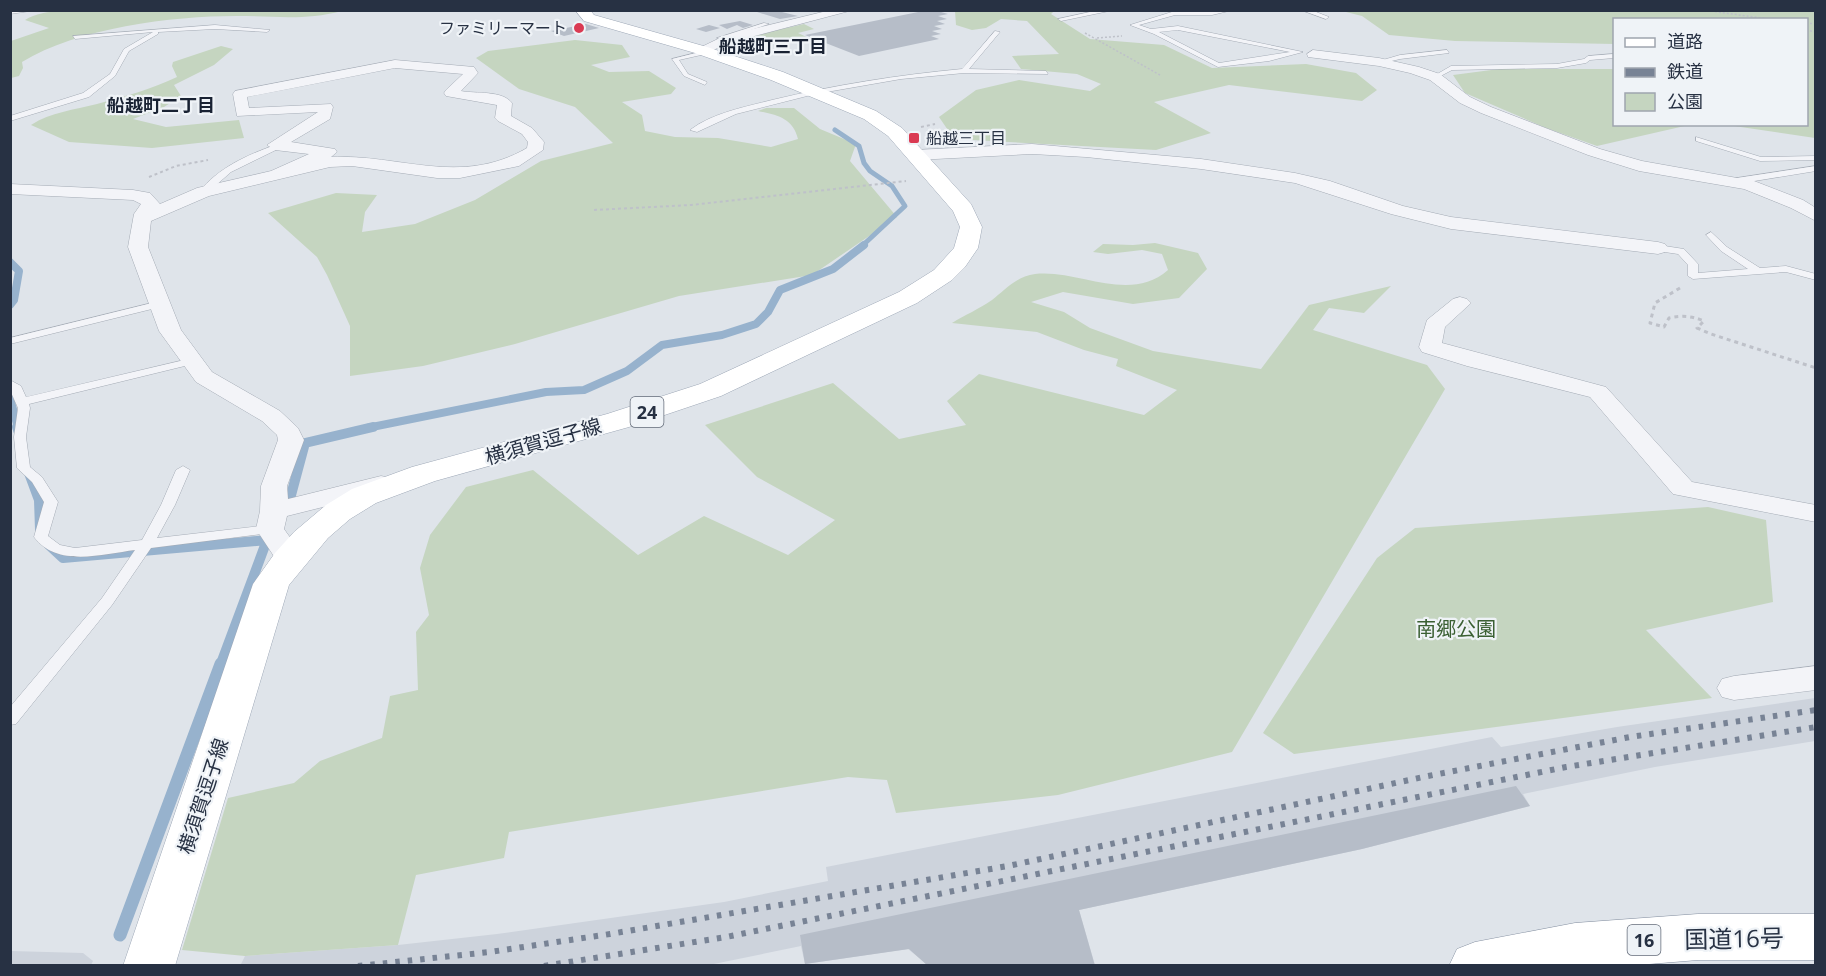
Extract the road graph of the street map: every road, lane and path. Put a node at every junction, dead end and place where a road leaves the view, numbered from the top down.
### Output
1 (34, 10) edge
2 (848, 10) edge
3 (1111, 10) edge
4 (1230, 10) edge
5 (1304, 10) edge
6 (1560, 10) edge
7 (1615, 10) edge
8 (1703, 10) edge
9 (1582, 11) edge
10 (10, 12) edge
11 (1102, 12) edge
12 (591, 14) edge
13 (1326, 17) dead end
14 (1757, 17) joint
15 (1763, 18) edge
16 (1061, 19) joint
17 (766, 24) dead end
18 (267, 30) dead end
19 (161, 31) junction
20 (1151, 31) junction
21 (997, 32) dead end
22 (75, 38) dead end
23 (713, 47) junction
24 (1447, 52) dead end
25 (1307, 53) junction
26 (1415, 55) junction
27 (1613, 56) edge
28 (1379, 62) junction
29 (1435, 69) junction
30 (964, 71) junction
31 (1046, 73) dead end
32 (1160, 75) dead end
33 (705, 82) dead end
34 (815, 92) junction
35 (10, 119) edge
36 (694, 130) dead end
37 (1699, 139) dead end
38 (278, 147) junction
39 (916, 155) junction
40 (253, 156) junction
41 (1815, 158) edge
42 (1815, 168) edge
43 (278, 173) junction
44 (1730, 182) junction
45 (885, 183) dead end
46 (10, 189) edge
47 (203, 192) junction
48 (115, 194) junction
49 (594, 210) dead end
50 (1815, 216) edge
51 (142, 218) junction
52 (1711, 235) dead end
53 (1658, 248) joint
54 (1759, 272) junction
55 (1693, 276) junction
56 (1815, 277) edge
57 (1461, 303) dead end
58 (160, 304) junction
59 (10, 341) edge
60 (193, 361) junction
61 (1815, 368) edge
62 (10, 383) edge
63 (22, 402) junction
64 (183, 470) dead end
65 (431, 472) junction
66 (1815, 514) edge
67 (272, 520) junction
68 (147, 544) junction
69 (289, 557) junction
70 (1815, 678) edge
71 (1734, 688) dead end
72 (10, 719) edge
73 (1815, 937) edge
74 (148, 966) edge
75 (1475, 966) edge

1 - 10 lane
2 - 23 street
3 - 11 lane
4 - 20 lane
5 - 13 lane
6 - 9 path
7 - 9 path
8 - 14 path
11 - 16 lane
12 - 23 main road, 横須賀逗子線 / 24
14 - 15 path
16 - 32 path
17 - 23 lane
18 - 19 lane
19 - 22 lane
19 - 35 lane
20 - 25 lane
20 - 25 lane
21 - 30 lane
23 - 33 lane
23 - 34 main road, 横須賀逗子線 / 24
24 - 26 lane
25 - 28 street
26 - 28 lane
26 - 29 lane
27 - 29 lane
28 - 29 street
29 - 44 street
30 - 31 lane
30 - 34 lane
34 - 36 lane
34 - 39 main road, 横須賀逗子線 / 24
37 - 41 lane
38 - 40 lane
38 - 43 street
38 - 43 street
39 - 53 street
39 - 65 main road, 横須賀逗子線 / 24
40 - 47 lane
40 - 48 path
42 - 44 lane
43 - 47 street
44 - 50 street
45 - 49 path
46 - 48 street
47 - 51 street
48 - 51 street
51 - 58 street
52 - 54 lane
53 - 55 lane
54 - 55 lane
54 - 56 lane
55 - 61 path
57 - 66 street
58 - 59 lane
58 - 60 street
60 - 63 lane
60 - 67 street
62 - 63 lane
63 - 68 lane
64 - 68 lane
65 - 67 street
65 - 69 main road, 横須賀逗子線 / 24
67 - 68 lane
67 - 69 street
68 - 72 lane
69 - 74 main road, 横須賀逗子線 / 24
70 - 71 street
73 - 75 main road, 国道16号 / 16

